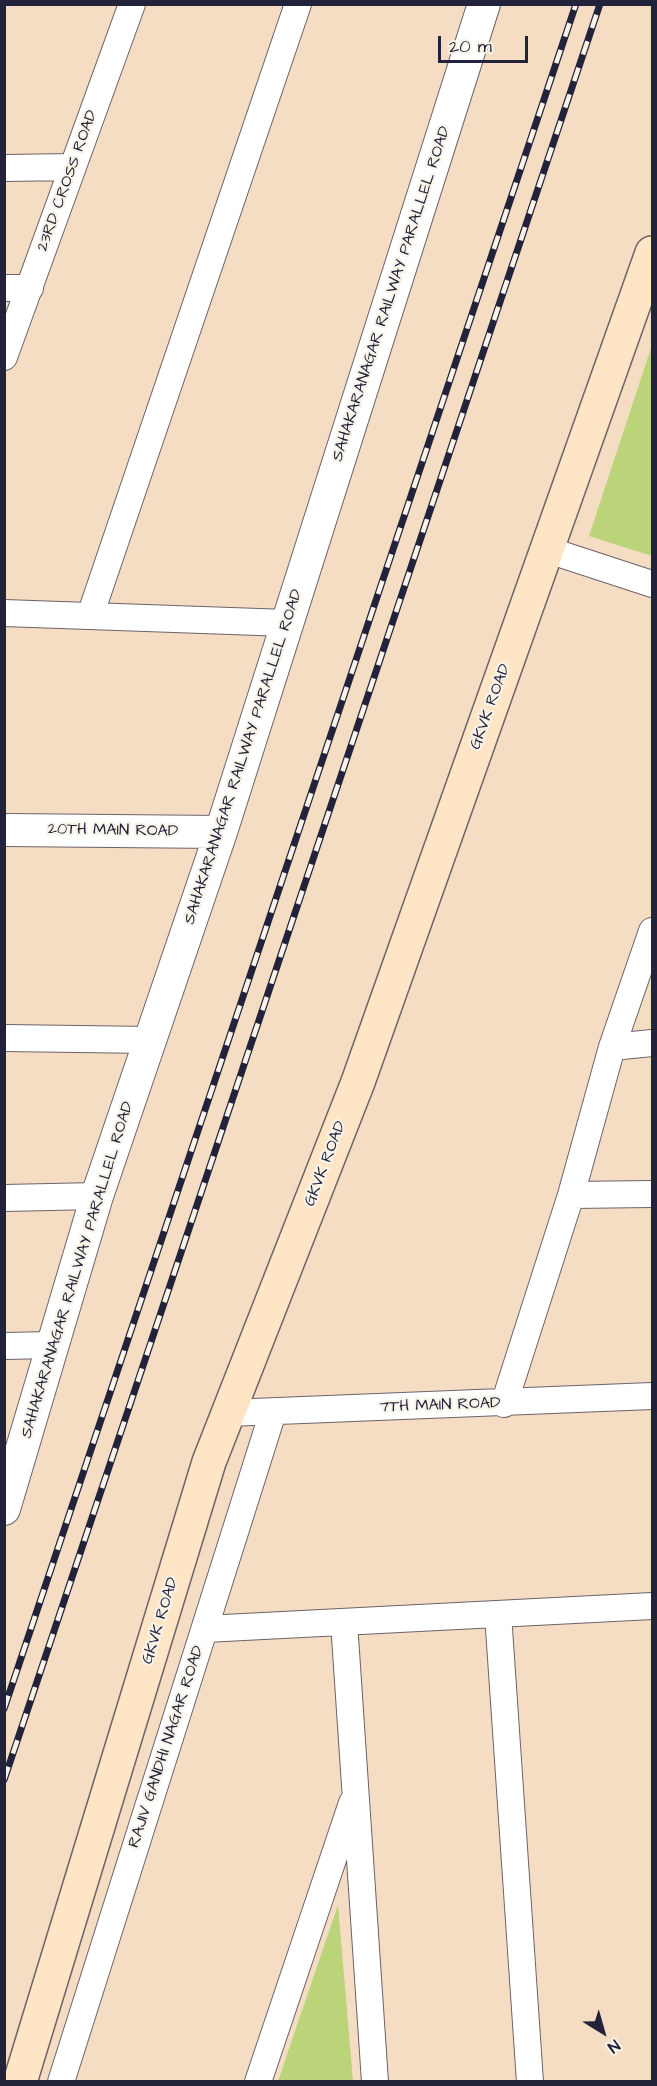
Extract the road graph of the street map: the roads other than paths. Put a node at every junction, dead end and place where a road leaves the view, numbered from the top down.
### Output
1 (132, 4) edge
2 (298, 4) edge
3 (484, 4) edge
4 (73, 167) junction
5 (4, 168) edge
6 (652, 253) edge
7 (4, 288) edge
8 (30, 288) junction
9 (4, 357) edge
10 (548, 550) junction
11 (652, 584) edge
12 (4, 613) edge
13 (90, 616) junction
14 (287, 623) junction
15 (4, 830) edge
16 (221, 832) junction
17 (652, 931) edge
18 (4, 1038) edge
19 (152, 1040) junction
20 (652, 1043) edge
21 (612, 1047) junction
22 (652, 1194) edge
23 (571, 1195) junction
24 (97, 1196) junction
25 (4, 1198) edge
26 (52, 1345) junction
27 (4, 1346) edge
28 (652, 1396) edge
29 (504, 1404) junction
30 (273, 1412) junction
31 (228, 1413) junction
32 (4, 1509) edge
33 (652, 1606) edge
34 (498, 1614) junction
35 (344, 1622) junction
36 (205, 1629) junction
37 (356, 1791) junction
38 (20, 2082) edge
39 (61, 2082) edge
40 (258, 2082) edge
41 (375, 2082) edge
42 (530, 2082) edge

1 - 4 street, 23RD CROSS ROAD
2 - 13 street
3 - 14 street, SAHAKARANAGAR RAILWAY PARALLEL ROAD
4 - 5 street
4 - 8 street, 23RD CROSS ROAD
6 - 10 main road, GKVK ROAD
7 - 8 street
8 - 9 street, 23RD CROSS ROAD
10 - 11 street
10 - 31 main road, GKVK ROAD
12 - 13 street
13 - 14 street
14 - 16 street, SAHAKARANAGAR RAILWAY PARALLEL ROAD
15 - 16 street, 20TH MAIN ROAD
16 - 19 street, SAHAKARANAGAR RAILWAY PARALLEL ROAD
17 - 21 street
18 - 19 street
19 - 24 street, SAHAKARANAGAR RAILWAY PARALLEL ROAD
20 - 21 street
21 - 23 street
22 - 23 street
23 - 29 street
24 - 25 street
24 - 26 street, SAHAKARANAGAR RAILWAY PARALLEL ROAD
26 - 27 street
26 - 32 street, SAHAKARANAGAR RAILWAY PARALLEL ROAD
28 - 29 street, 7TH MAIN ROAD
29 - 30 street, 7TH MAIN ROAD
30 - 31 street, 7TH MAIN ROAD
30 - 36 street, RAJIV GANDHI NAGAR ROAD
31 - 38 main road, GKVK ROAD
33 - 34 street
34 - 35 street
34 - 42 street
35 - 36 street
35 - 37 street
36 - 39 street, RAJIV GANDHI NAGAR ROAD
37 - 40 street
37 - 41 street

